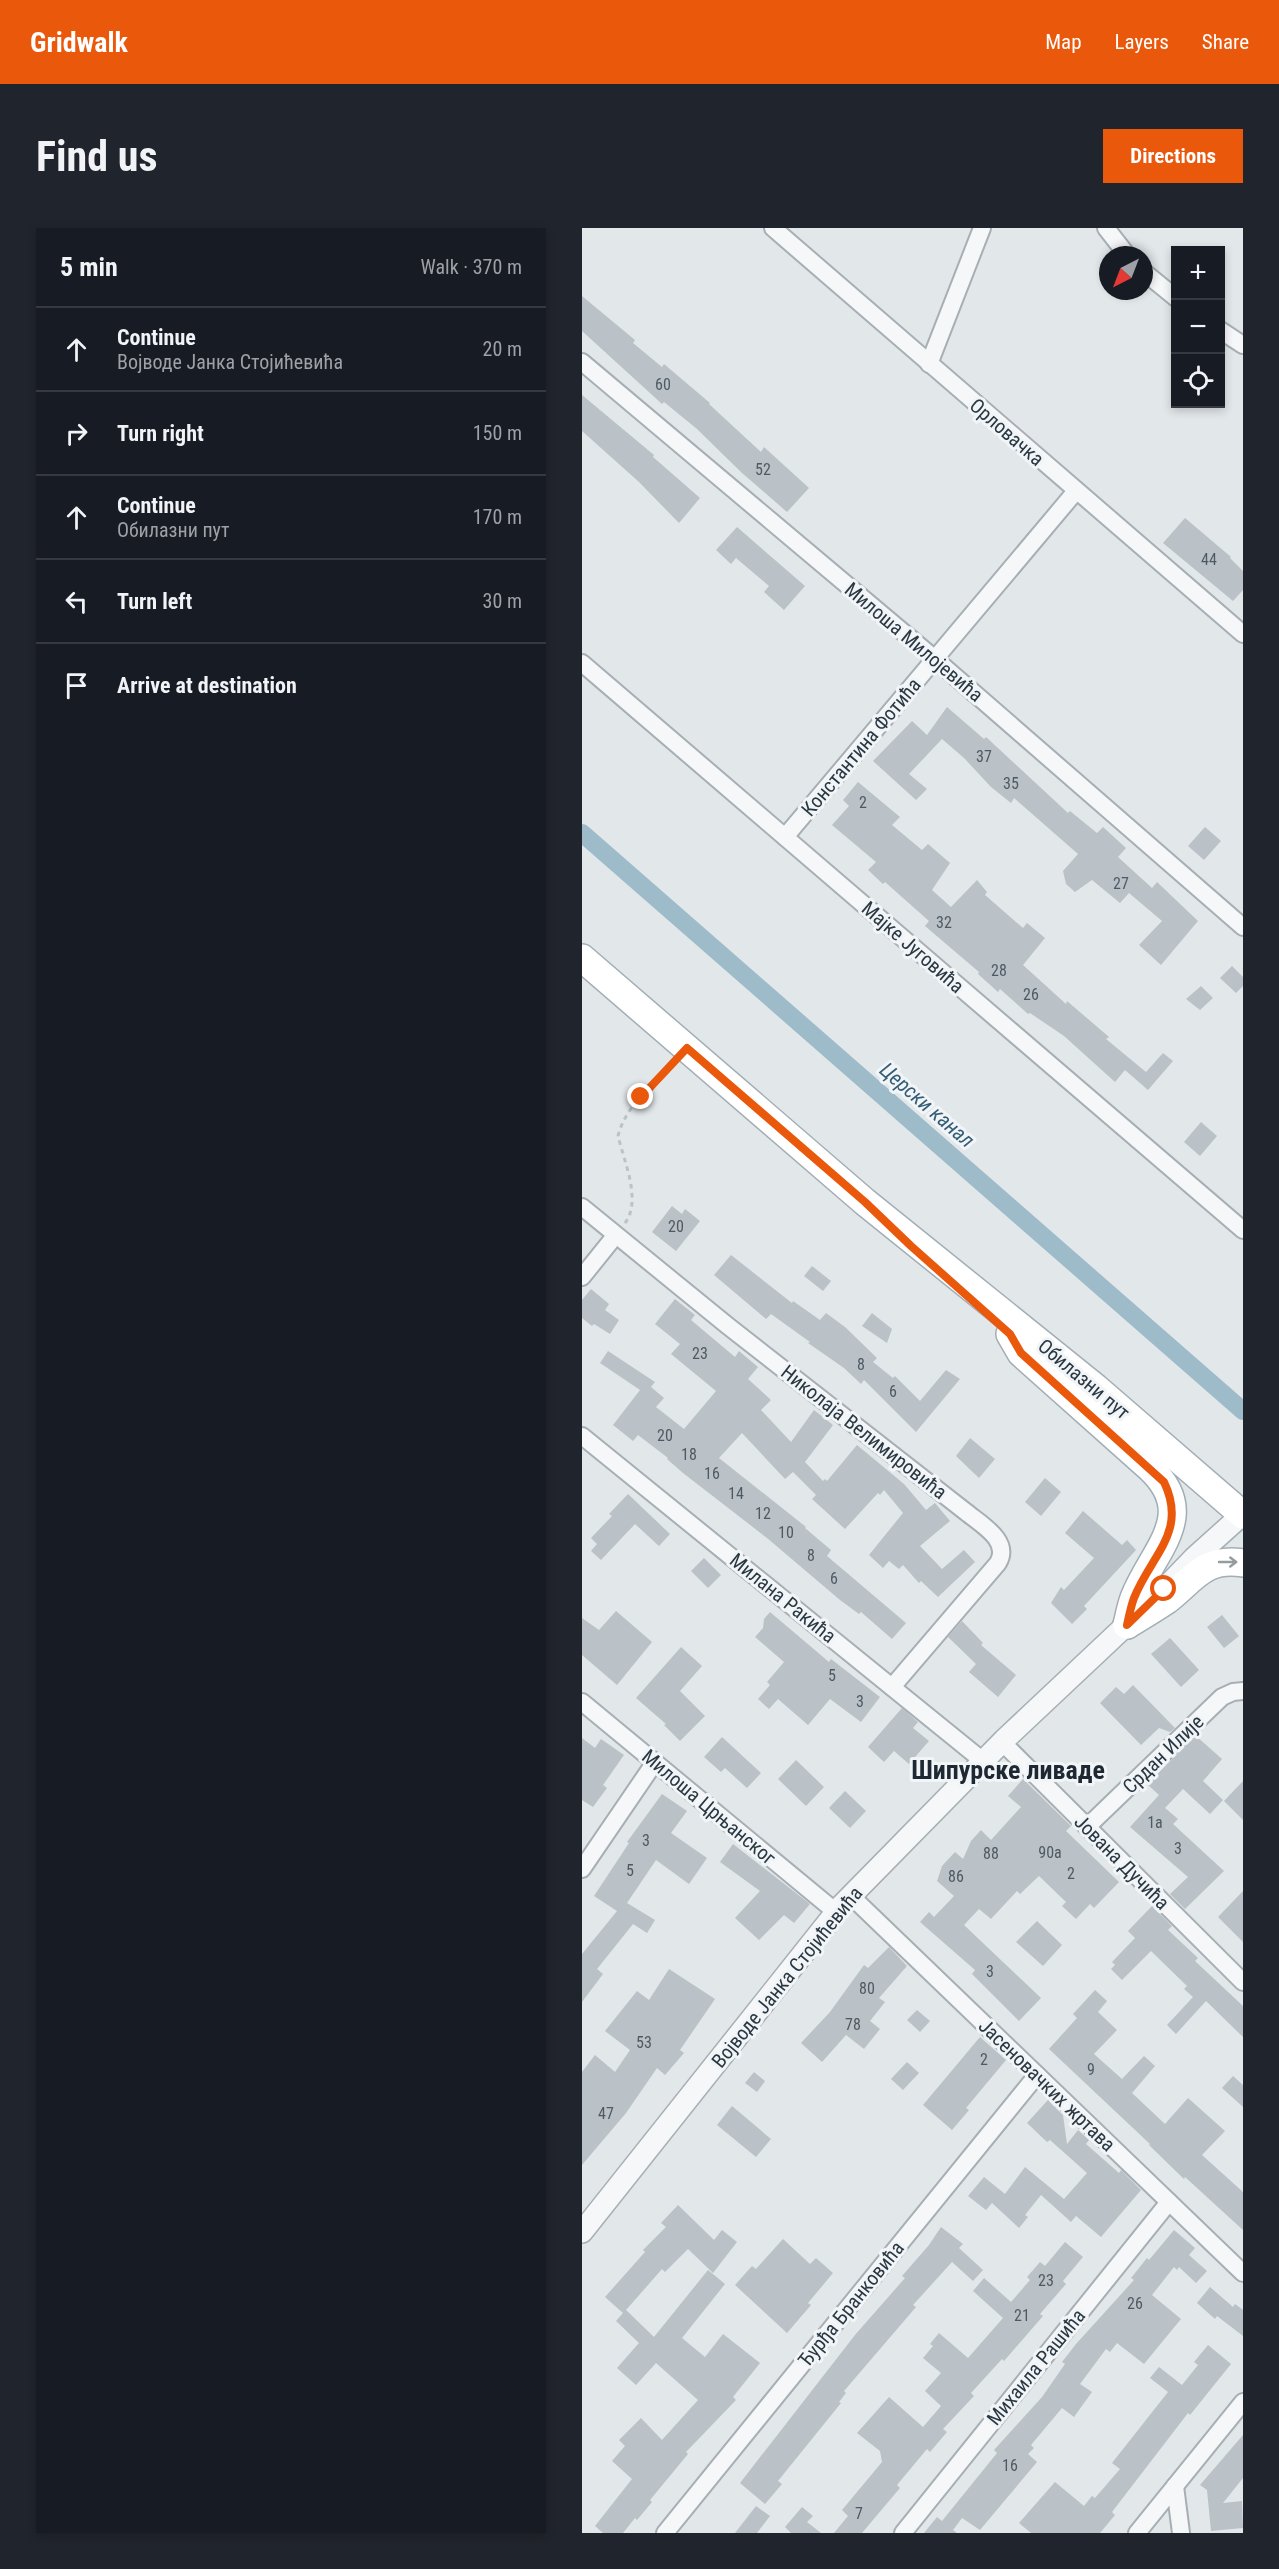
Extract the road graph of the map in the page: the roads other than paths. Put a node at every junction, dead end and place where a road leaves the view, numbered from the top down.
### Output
1 (773, 228) edge
2 (982, 228) edge
3 (1106, 228) edge
4 (1119, 246) edge
5 (1153, 279) edge
6 (1171, 294) edge
7 (1225, 333) edge
8 (1243, 345) edge
9 (582, 362) edge
10 (929, 364) junction
11 (1076, 491) junction
12 (1243, 634) edge
13 (935, 659) junction
14 (582, 663) edge
15 (785, 837) junction
16 (1243, 927) edge
17 (582, 958) edge
18 (865, 1202) junction
19 (582, 1207) edge
20 (1243, 1230) edge
21 (615, 1236) junction
22 (582, 1277) edge
23 (1010, 1334) junction
24 (582, 1436) edge
25 (1240, 1520) edge
26 (1243, 1563) edge
27 (1127, 1625) junction
28 (892, 1687) junction
29 (1243, 1691) edge
30 (582, 1702) edge
31 (1002, 1742) junction
32 (983, 1761) junction
33 (655, 1762) junction
34 (1087, 1827) junction
35 (582, 1869) edge
36 (851, 1896) junction
37 (836, 1912) junction
38 (1243, 1982) edge
39 (1036, 2074) junction
40 (1169, 2202) junction
41 (582, 2232) edge
42 (1243, 2273) edge
43 (1243, 2402) edge
44 (1175, 2486) junction
45 (665, 2533) edge
46 (903, 2533) edge
47 (1137, 2533) edge
48 (1181, 2533) edge

1 - 10 street, Орловачка
2 - 10 street
3 - 4 street
5 - 6 street
7 - 8 street
9 - 13 street, Милоша Милојевића
10 - 11 street, Орловачка
11 - 12 street, Орловачка
11 - 13 street, Константина Фотића
13 - 15 street, Константина Фотића
13 - 16 street, Милоша Милојевића
14 - 15 street, Мајке Југовића
15 - 20 street, Мајке Југовића
17 - 18 main road, Обилазни пут
18 - 23 main road, Обилазни пут
18 - 25 main road, Обилазни пут
19 - 21 street, Николаја Велимировића
21 - 22 street
21 - 28 street, Николаја Велимировића
23 - 25 main road, Обилазни пут
23 - 27 main road
24 - 28 street, Милана Ракића
25 - 27 street, Војводе Јанка Стојићевића
27 -> 26 main road
27 - 31 street, Војводе Јанка Стојићевића
28 - 32 street, Милана Ракића
29 - 34 street, Срдан Илије
30 - 33 street, Милоша Црњанског
31 - 32 street, Војводе Јанка Стојићевића
31 - 34 street, Јована Дучића
32 - 36 street, Војводе Јанка Стојићевића
33 - 35 street
33 - 37 street, Милоша Црњанског
34 - 38 street, Јована Дучића
36 - 37 street, Војводе Јанка Стојићевића
36 - 39 street, Јасеновачких жртава
37 - 41 street, Војводе Јанка Стојићевића
39 - 40 street, Јасеновачких жртава
39 - 45 street, Ђурђа Бранковића
40 - 42 street, Јасеновачких жртава
40 - 46 street, Михаила Рашића
43 - 44 street
44 - 47 street
44 - 48 street

